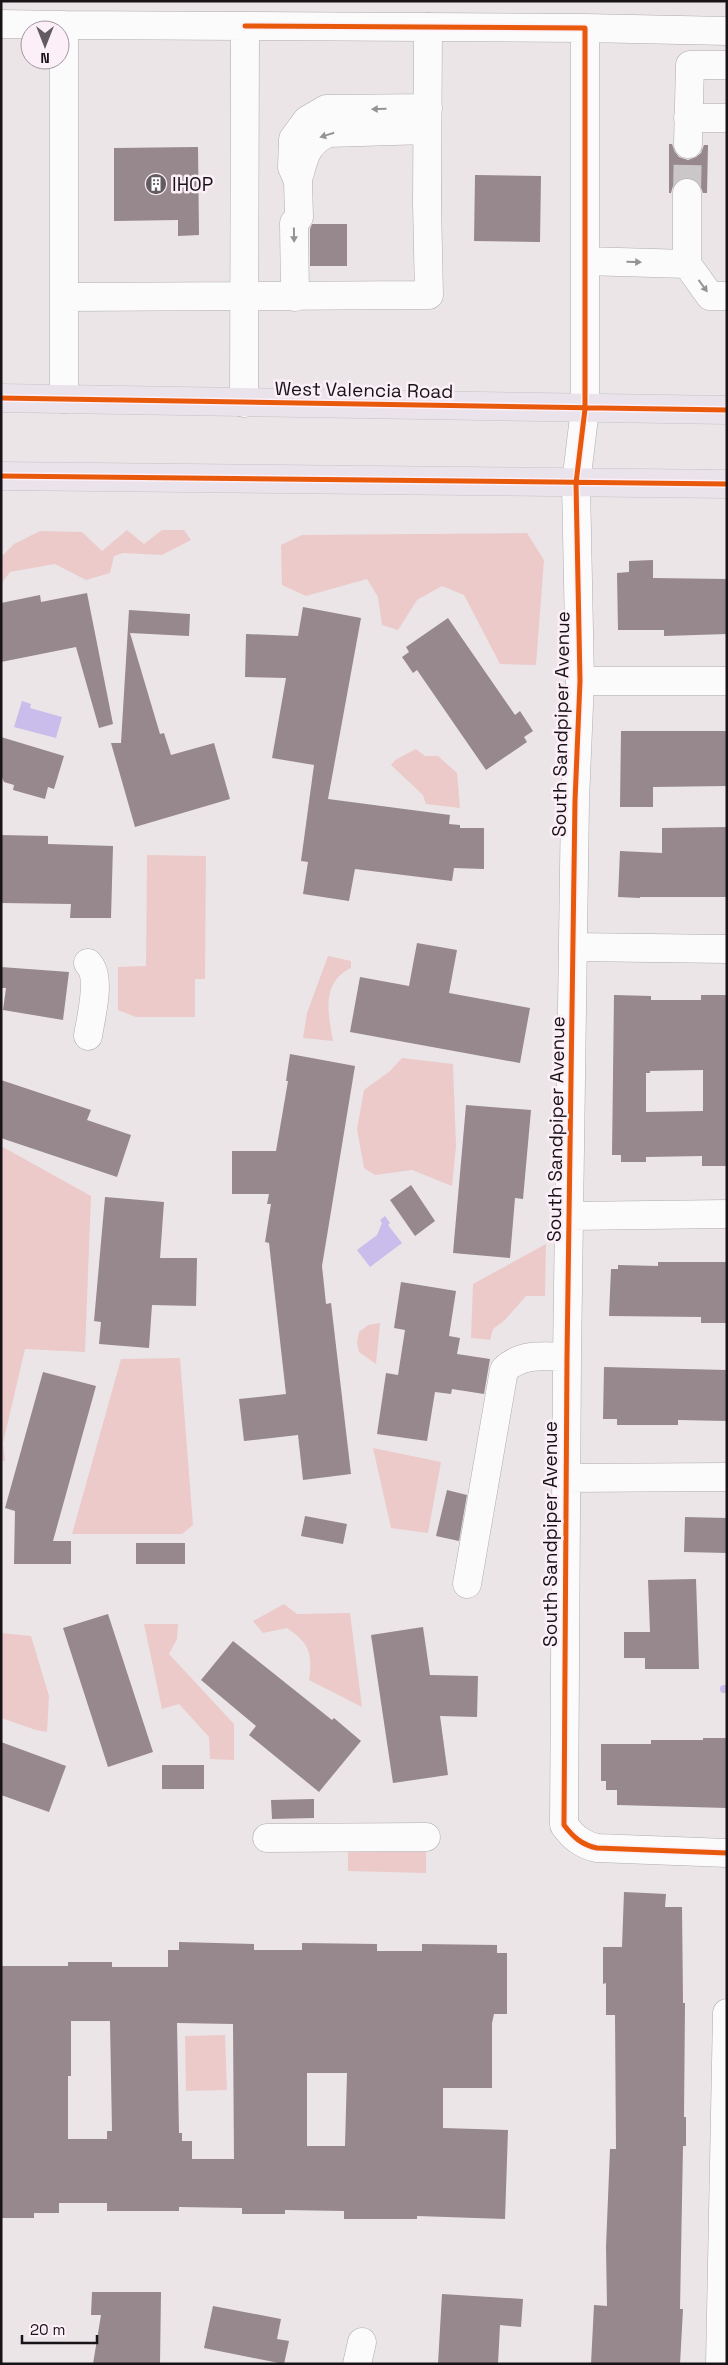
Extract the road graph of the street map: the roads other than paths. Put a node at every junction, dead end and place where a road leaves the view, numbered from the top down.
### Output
1 (1, 24) edge
2 (20, 24) edge
3 (70, 25) edge
4 (245, 26) junction
5 (428, 27) junction
6 (585, 28) junction
7 (727, 31) edge
8 (727, 65) edge
9 (64, 70) edge
10 (688, 118) junction
11 (727, 118) edge
12 (427, 119) junction
13 (688, 144) tunnel mouth
14 (687, 193) tunnel mouth
15 (585, 261) junction
16 (687, 264) junction
17 (64, 296) junction
18 (727, 296) edge
19 (244, 297) junction
20 (295, 297) junction
21 (1, 398) edge
22 (64, 399) junction
23 (244, 402) junction
24 (585, 409) junction
25 (727, 410) edge
26 (1, 476) edge
27 (576, 483) junction
28 (727, 484) edge
29 (727, 681) edge
30 (580, 682) junction
31 (573, 947) junction
32 (727, 949) edge
33 (88, 962) dead end
34 (88, 1036) dead end
35 (727, 1214) edge
36 (570, 1216) junction
37 (567, 1357) junction
38 (727, 1477) edge
39 (565, 1478) junction
40 (467, 1584) dead end
41 (426, 1837) dead end
42 (267, 1838) dead end
43 (727, 1853) edge
44 (727, 2013) edge
45 (720, 2364) edge

1 - 2 street
3 - 4 street
4 - 5 street
4 - 19 street
5 - 6 street
5 - 12 street
6 - 7 street
6 - 15 street, South Sandpiper Avenue
8 - 10 street
9 - 17 street
10 - 11 street
10 - 13 street
12 -> 20 street
12 - 20 street
14 - 16 street
15 -> 16 street
15 - 24 street, South Sandpiper Avenue
16 -> 18 street
17 - 19 street
17 - 22 street
19 - 20 street
19 - 23 street
21 - 22 main road, West Valencia Road
22 - 23 main road, West Valencia Road
23 - 24 main road, West Valencia Road
24 - 25 main road, West Valencia Road
24 - 27 street, South Sandpiper Avenue
26 - 27 main road
27 - 28 main road
27 - 30 street, South Sandpiper Avenue
29 - 30 street
30 - 31 street, South Sandpiper Avenue
31 - 32 street
31 - 36 street, South Sandpiper Avenue
33 - 34 street
35 - 36 street
36 - 37 street, South Sandpiper Avenue
37 - 39 street, South Sandpiper Avenue
37 - 40 street
38 - 39 street
39 - 43 street, South Sandpiper Avenue
41 - 42 street
44 - 45 street

